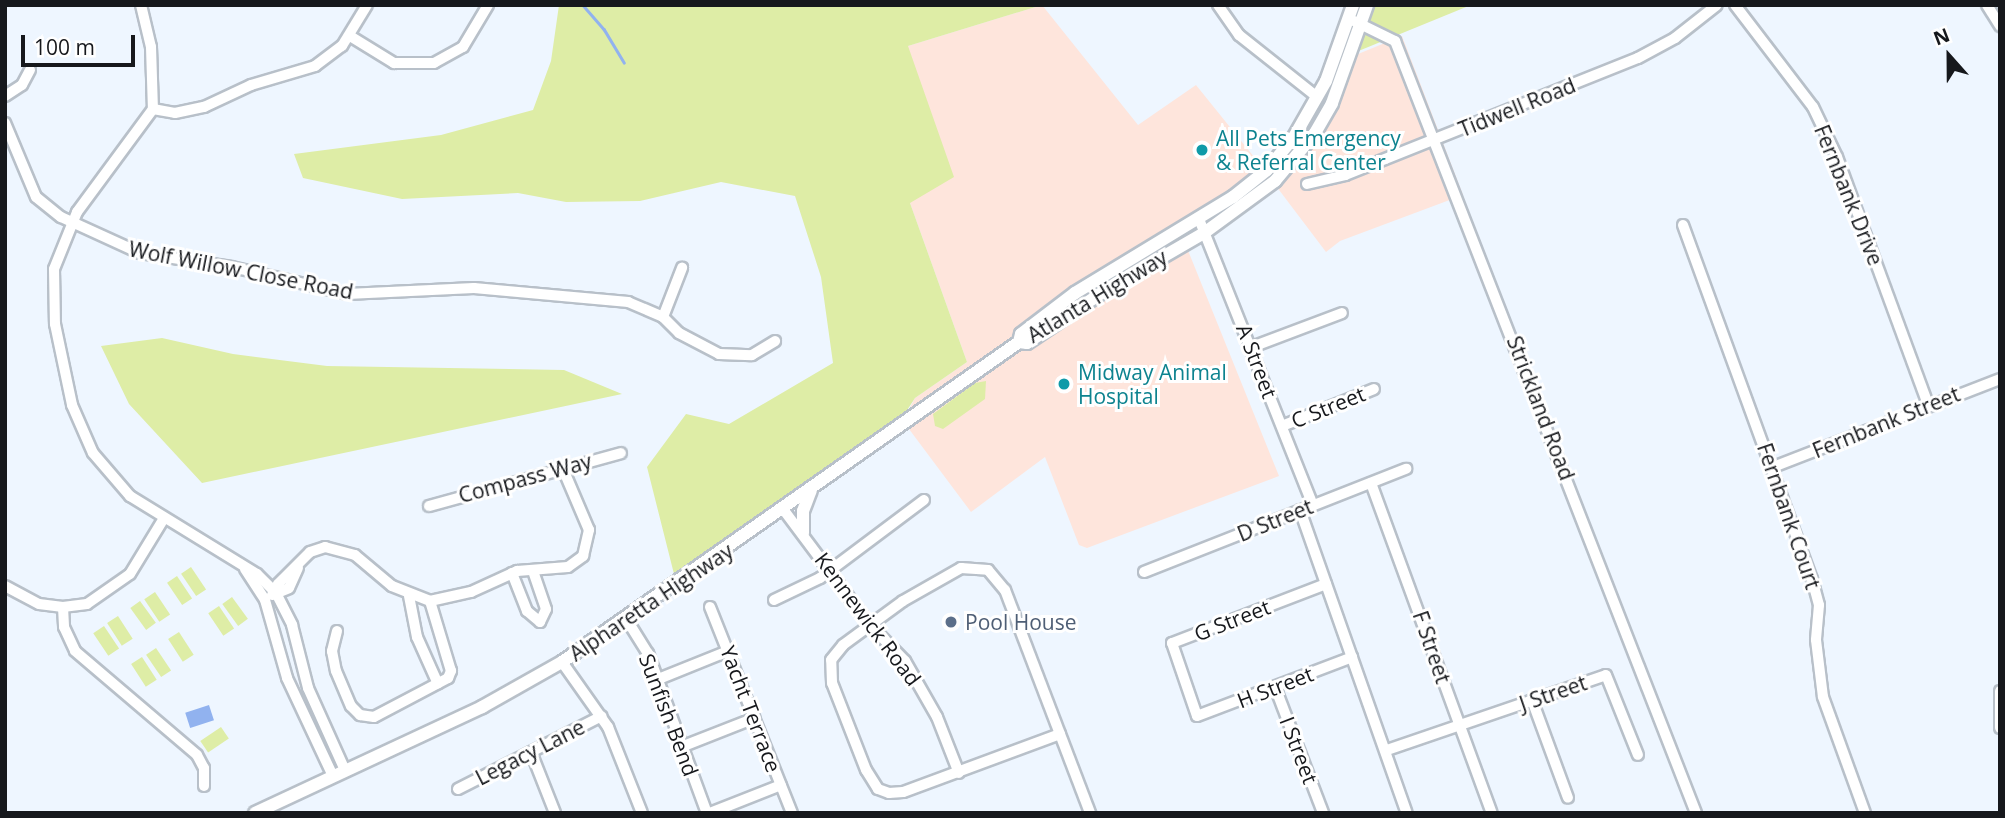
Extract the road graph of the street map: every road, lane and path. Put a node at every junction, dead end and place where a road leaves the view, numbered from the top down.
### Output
1 (141, 5) edge
2 (367, 5) edge
3 (488, 5) edge
4 (1218, 5) edge
5 (1353, 5) edge
6 (1367, 5) edge
7 (1717, 5) edge
8 (1735, 5) edge
9 (1987, 5) edge
10 (1348, 20) junction
11 (1361, 23) junction
12 (2000, 26) edge
13 (350, 36) junction
14 (30, 70) dead end
15 (5, 96) edge
16 (1316, 96) junction
17 (153, 109) junction
18 (5, 123) edge
19 (1436, 140) junction
20 (1307, 184) dead end
21 (1199, 219) junction
22 (71, 221) junction
23 (1683, 225) dead end
24 (1204, 233) junction
25 (682, 268) dead end
26 (1342, 313) dead end
27 (663, 317) junction
28 (775, 341) dead end
29 (1019, 342) junction
30 (1252, 347) junction
31 (2000, 379) edge
32 (1374, 388) dead end
33 (1928, 404) junction
34 (1282, 426) junction
35 (621, 453) dead end
36 (1773, 467) junction
37 (563, 469) junction
38 (1406, 469) dead end
39 (1371, 483) junction
40 (812, 489) junction
41 (924, 500) dead end
42 (1313, 505) junction
43 (429, 506) dead end
44 (783, 509) junction
45 (1300, 510) junction
46 (163, 520) junction
47 (803, 533) junction
48 (245, 569) junction
49 (831, 570) junction
50 (533, 571) junction
51 (1144, 572) dead end
52 (512, 573) junction
53 (1326, 584) junction
54 (5, 586) edge
55 (276, 593) junction
56 (410, 596) junction
57 (265, 600) junction
58 (774, 600) dead end
59 (430, 601) junction
60 (63, 607) junction
61 (710, 607) dead end
62 (627, 620) junction
63 (869, 624) junction
64 (337, 631) dead end
65 (728, 651) junction
66 (298, 655) junction
67 (1352, 657) junction
68 (284, 660) junction
69 (562, 662) junction
70 (303, 680) junction
71 (656, 680) junction
72 (438, 684) junction
73 (1275, 687) junction
74 (2000, 694) edge
75 (1532, 700) junction
76 (601, 716) junction
77 (1197, 716) joint
78 (755, 718) junction
79 (1458, 725) junction
80 (2000, 728) edge
81 (1060, 734) junction
82 (681, 747) junction
83 (1387, 750) junction
84 (531, 752) junction
85 (1638, 755) dead end
86 (338, 771) junction
87 (959, 773) junction
88 (781, 785) junction
89 (204, 786) dead end
90 (458, 789) dead end
91 (1568, 798) dead end
92 (1404, 812) edge
93 (255, 813) edge
94 (555, 813) edge
95 (642, 813) edge
96 (709, 813) edge
97 (792, 813) edge
98 (1090, 813) edge
99 (1323, 813) edge
100 (1492, 813) edge
101 (1696, 813) edge
102 (1864, 813) edge

1 - 17 street
2 - 13 street
3 - 13 street
4 - 16 street
5 - 10 main road, Atlanta Highway
6 - 11 main road, Atlanta Highway
7 - 19 street, Tidwell Road
8 - 33 street, Fernbank Drive
9 - 12 street
10 - 11 street, Strickland Road
10 - 16 main road, Atlanta Highway
11 - 19 street, Strickland Road
11 - 24 main road, Atlanta Highway
13 - 17 street
14 - 15 street
16 - 21 main road, Atlanta Highway
17 - 22 street
18 - 22 street, Wolf Willow Close Road
19 - 20 street, Tidwell Road
19 - 101 street, Strickland Road
21 - 24 street, A Street
21 - 29 main road, Atlanta Highway
22 - 27 street, Wolf Willow Close Road
22 - 46 street
23 - 36 street, Fernbank Court
24 - 29 main road, Atlanta Highway
24 - 30 street, A Street
25 - 27 street
26 - 30 street
27 - 28 street, Wolf Willow Close Road
29 - 40 main road, Alpharetta Highway
30 - 34 street, A Street
31 - 33 street, Fernbank Street
32 - 34 street, C Street
33 - 36 street, Fernbank Street
34 - 42 street, A Street
35 - 37 street, Compass Way
36 - 102 street, Fernbank Court
37 - 43 street, Compass Way
37 - 50 street
38 - 39 street, D Street
39 - 42 street, D Street
39 - 79 street, F Street
40 - 44 main road, Alpharetta Highway
40 - 47 main road
41 - 49 street
42 - 45 street, D Street
44 - 47 street, Kennewick Road
44 - 62 main road, Alpharetta Highway
45 - 51 street, D Street
45 - 53 street
46 - 48 street
46 - 60 street
47 - 49 street, Kennewick Road
48 - 55 street
48 - 57 street
49 - 58 street
49 - 63 street, Kennewick Road
50 - 52 street
50 - 52 street
52 - 59 street
53 - 67 street
53 - 77 street, G Street
54 - 60 street
55 - 56 street
55 - 57 street
55 - 66 street
56 - 59 street
56 - 72 street
57 - 68 street
59 - 72 street
60 - 89 street
61 - 65 street, Yacht Terrace
62 - 69 main road, Alpharetta Highway
62 - 71 street, Sunfish Bend
63 - 81 street
63 - 87 street, Kennewick Road
63 - 87 street
64 - 72 street
65 - 71 street
65 - 78 street, Yacht Terrace
66 - 68 street
66 - 70 street
66 - 70 street
67 - 73 street, H Street
67 - 83 street
68 - 86 street
69 - 76 street
69 - 86 main road, Alpharetta Highway
70 - 86 street
71 - 82 street, Sunfish Bend
73 - 77 street, H Street
73 - 99 street, I Street
74 - 80 street
75 - 79 street, J Street
75 - 85 street, J Street
75 - 91 street
76 - 84 street, Legacy Lane
76 - 95 street
78 - 82 street
78 - 88 street, Yacht Terrace
79 - 83 street
79 - 100 street, F Street
81 - 87 street
81 - 98 street
82 - 96 street, Sunfish Bend
83 - 92 street
84 - 90 street, Legacy Lane
84 - 94 street
86 - 93 main road, Alpharetta Highway
88 - 96 street
88 - 97 street, Yacht Terrace

